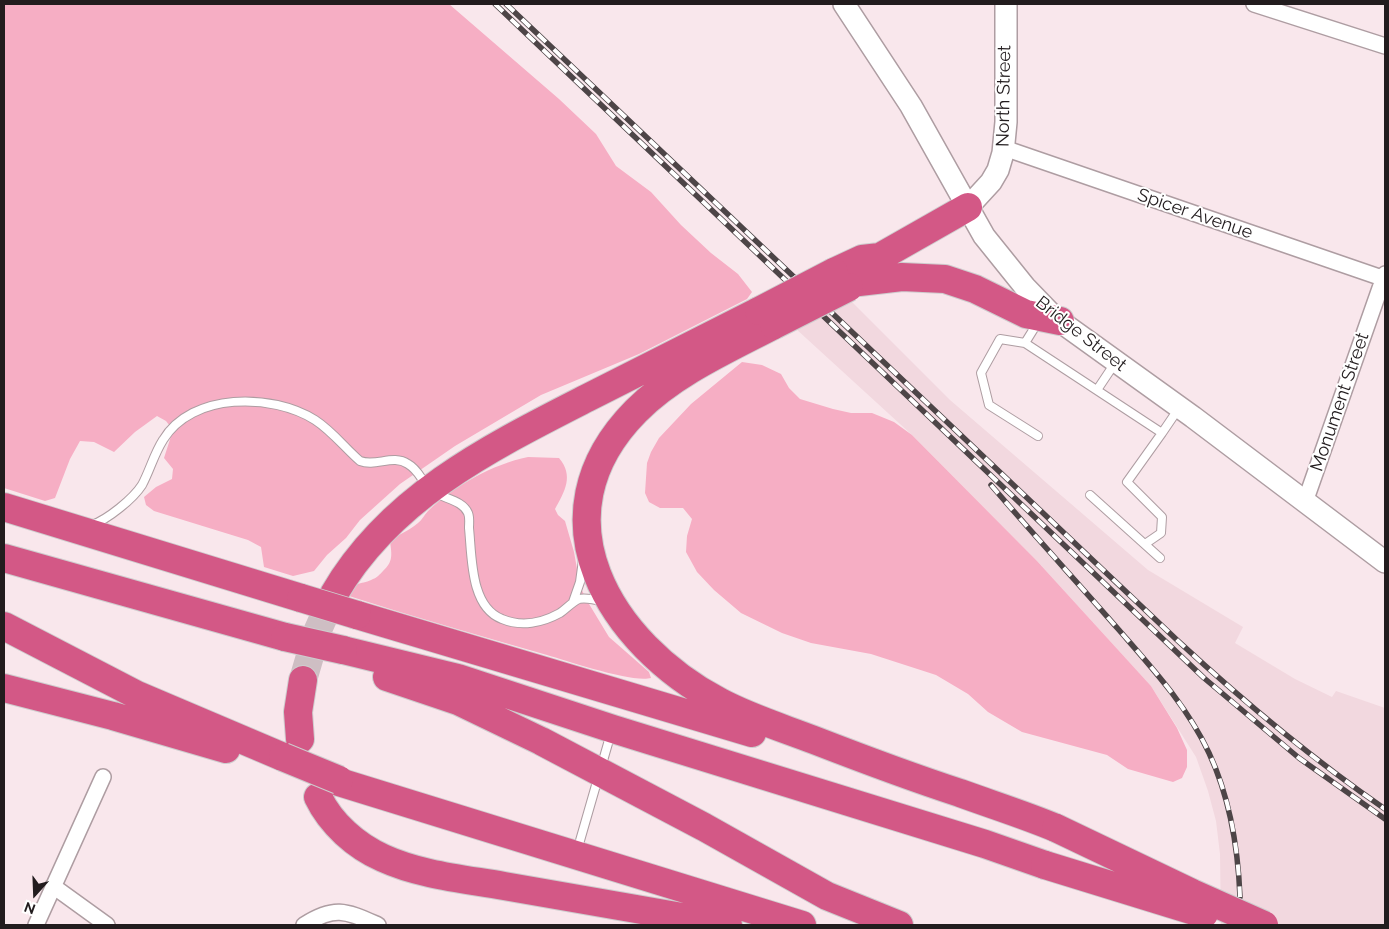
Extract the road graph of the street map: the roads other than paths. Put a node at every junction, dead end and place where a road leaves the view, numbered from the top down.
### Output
1 (844, 4) edge
2 (1006, 4) edge
3 (1254, 4) edge
4 (1385, 46) edge
5 (1004, 148) junction
6 (968, 207) junction
7 (1385, 277) edge
8 (847, 280) junction
9 (767, 318) junction
10 (1050, 320) junction
11 (1025, 343) junction
12 (1116, 362) junction
13 (1097, 390) junction
14 (1179, 408) junction
15 (1162, 433) junction
16 (1038, 436) dead end
17 (430, 489) junction
18 (1090, 495) dead end
19 (1305, 502) junction
20 (4, 507) edge
21 (74, 529) junction
22 (586, 534) junction
23 (1145, 544) junction
24 (4, 558) edge
25 (1160, 558) dead end
26 (1385, 562) edge
27 (4, 571) edge
28 (334, 594) tunnel mouth
29 (570, 605) junction
30 (613, 606) junction
31 (208, 616) junction
32 (4, 626) edge
33 (341, 655) junction
34 (303, 680) tunnel mouth
35 (4, 688) edge
36 (612, 728) junction
37 (290, 754) junction
38 (600, 772) junction
39 (103, 778) dead end
40 (336, 786) junction
41 (960, 793) junction
42 (576, 856) junction
43 (53, 886) junction
44 (36, 925) edge
45 (108, 925) edge
46 (304, 925) edge
47 (378, 925) edge
48 (728, 925) edge
49 (802, 925) edge
50 (900, 925) edge
51 (1241, 925) edge
52 (1264, 925) edge

1 - 6 street, Bridge Street
2 - 5 street, North Street
3 - 4 street
5 - 6 street, North Street
5 - 7 street, Spicer Avenue
6 - 8 highway
6 - 10 street, Bridge Street
7 - 19 street, Monument Street
8 - 9 highway, bridge
8 - 10 highway
9 - 17 highway
9 - 22 highway
10 - 11 lane
10 - 12 street, Bridge Street
11 - 13 lane
11 - 16 lane
12 - 13 lane
12 - 14 street, Bridge Street
13 - 15 lane
14 - 15 lane
14 - 19 street, Bridge Street
15 - 23 lane
17 - 21 lane
17 - 28 highway
17 - 29 lane
18 - 23 lane
19 - 26 street, Bridge Street
20 - 21 highway
21 - 41 highway, bridge
22 - 29 lane
22 - 30 highway
23 - 25 lane
24 - 31 highway
27 - 31 highway
29 - 30 lane
30 - 41 highway
31 - 33 highway, bridge
32 - 37 highway
33 - 36 highway
33 - 38 highway
34 - 37 highway
35 - 37 highway
36 - 38 lane
36 - 51 highway, bridge
37 - 40 highway, bridge
38 - 42 lane
38 - 50 highway
39 - 43 street
40 - 42 highway
40 - 48 highway
41 - 52 highway, bridge
42 - 49 highway
43 - 44 street
43 - 45 street
46 - 47 street

